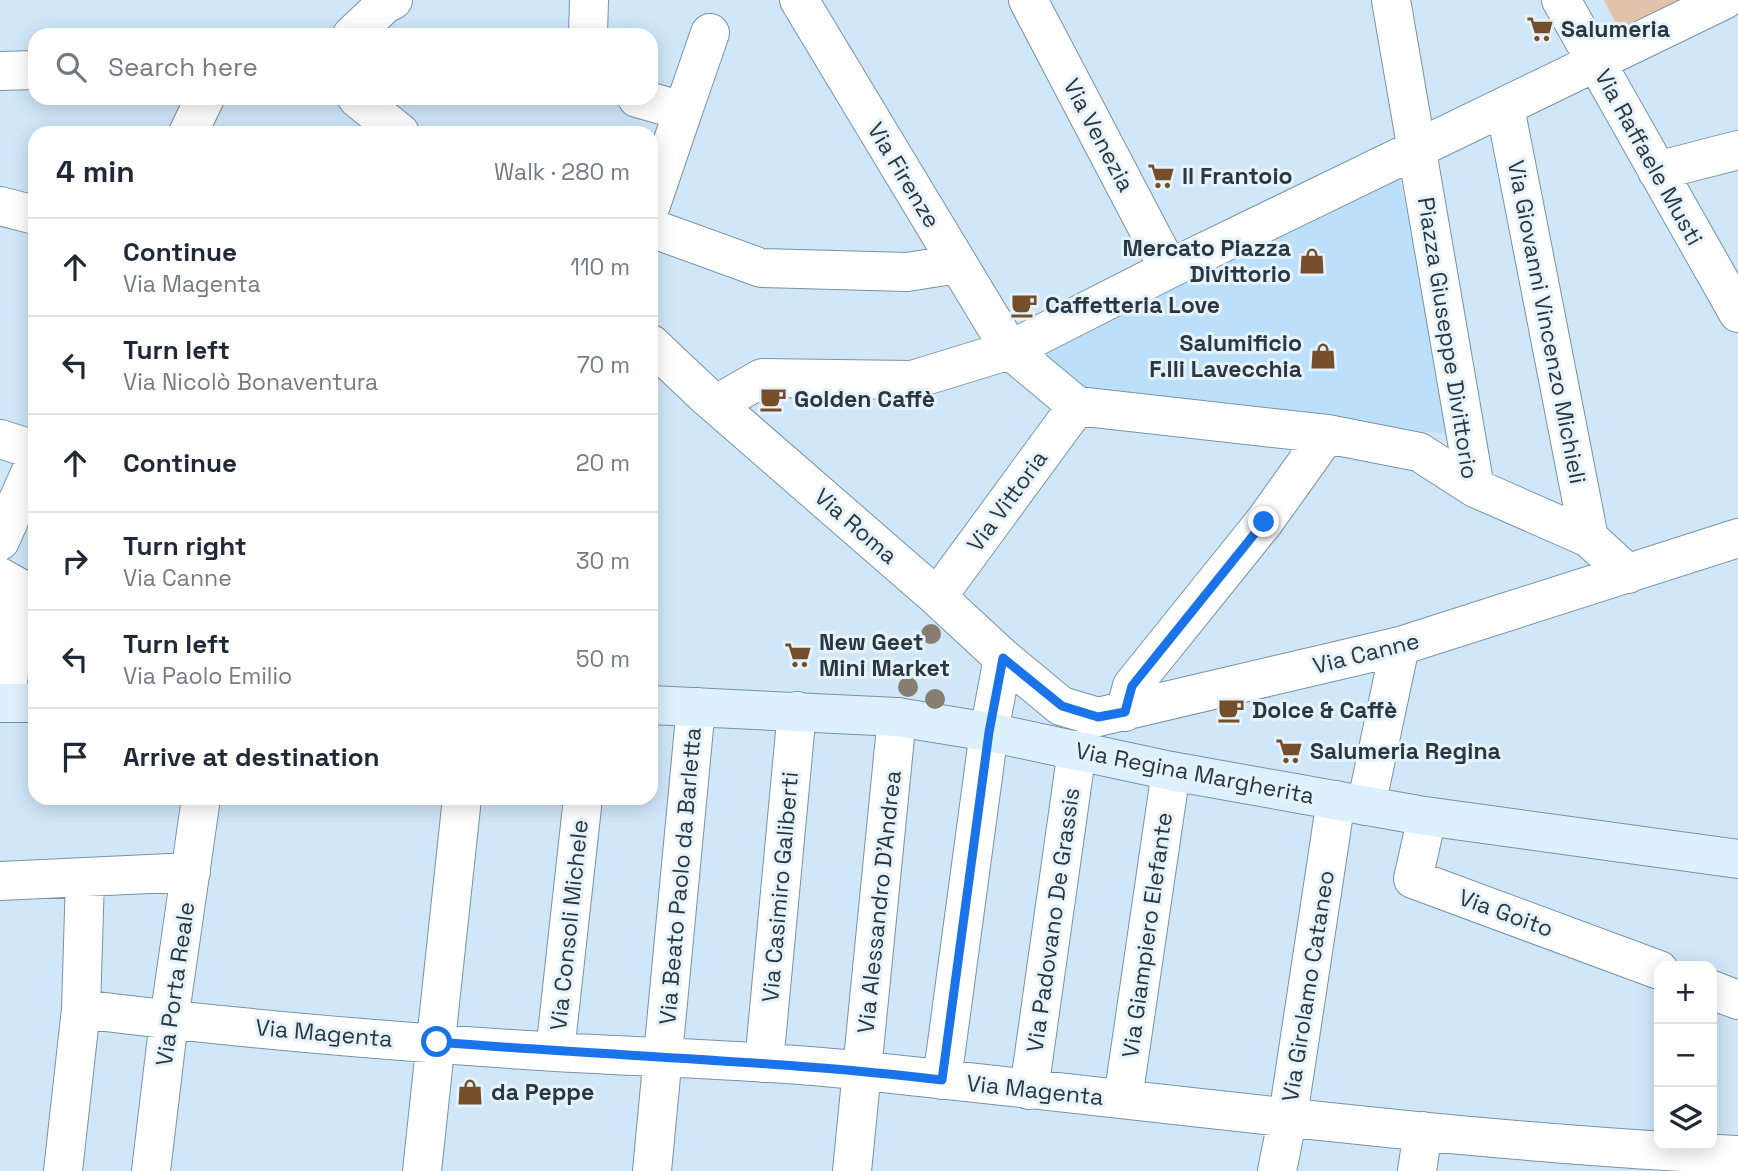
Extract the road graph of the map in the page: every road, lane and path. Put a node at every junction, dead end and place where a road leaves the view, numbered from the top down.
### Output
1 (590, 0) edge
2 (799, 0) edge
3 (1028, 0) edge
4 (1391, 0) edge
5 (1561, 0) edge
6 (1724, 0) edge
7 (387, 1) edge
8 (359, 28) edge
9 (588, 28) edge
10 (710, 33) dead end
11 (1596, 63) junction
12 (28, 70) edge
13 (0, 71) edge
14 (658, 104) edge
15 (202, 105) edge
16 (366, 105) edge
17 (1505, 107) junction
18 (683, 111) junction
19 (191, 126) edge
20 (391, 126) edge
21 (1417, 149) junction
22 (1738, 150) edge
23 (1657, 172) junction
24 (658, 184) edge
25 (0, 206) edge
26 (28, 213) edge
27 (658, 231) edge
28 (958, 264) junction
29 (1170, 269) junction
30 (1728, 275) edge
31 (1738, 313) edge
32 (658, 350) edge
33 (1010, 350) junction
34 (658, 383) edge
35 (712, 400) junction
36 (1077, 406) junction
37 (1327, 434) junction
38 (0, 439) edge
39 (28, 448) edge
40 (28, 477) edge
41 (1475, 488) junction
42 (0, 538) edge
43 (1589, 538) junction
44 (1738, 538) edge
45 (1628, 574) junction
46 (0, 577) edge
47 (937, 597) junction
48 (1399, 646) junction
49 (1003, 658) junction
50 (14, 703) edge
51 (658, 705) edge
52 (695, 707) junction
53 (797, 711) junction
54 (1125, 712) junction
55 (897, 717) junction
56 (989, 732) junction
57 (1077, 750) junction
58 (1171, 771) junction
59 (1351, 803) junction
60 (200, 805) edge
61 (461, 805) edge
62 (582, 805) edge
63 (1427, 817) junction
64 (1738, 859) edge
65 (191, 872) junction
66 (85, 878) junction
67 (0, 881) edge
68 (1654, 968) edge
69 (1717, 992) edge
70 (1738, 1000) edge
71 (81, 1009) junction
72 (169, 1020) junction
73 (437, 1042) junction
74 (555, 1052) junction
75 (663, 1057) junction
76 (764, 1063) junction
77 (861, 1070) junction
78 (942, 1080) junction
79 (1029, 1090) junction
80 (1123, 1099) junction
81 (1288, 1116) junction
82 (1423, 1131) junction
83 (1738, 1155) edge
84 (1630, 1160) edge
85 (63, 1171) edge
86 (151, 1171) edge
87 (422, 1171) edge
88 (652, 1171) edge
89 (852, 1171) edge
90 (1277, 1171) edge
91 (1417, 1171) edge

1 - 9 street
2 - 28 street, Via Firenze
3 - 29 street, Via Venezia
4 - 21 street, Piazza Giuseppe Divittorio
5 - 11 street, Via Raffaele Musti
6 - 11 street
7 - 8 street
10 - 18 street
11 - 17 street
11 - 23 street, Via Raffaele Musti
12 - 13 street
14 - 18 street
15 - 19 street
16 - 20 street
17 - 21 street
17 - 43 street, Via Giovanni Vincenzo Michieli
18 - 24 street
21 - 29 street
21 - 41 street, Piazza Giuseppe Divittorio
22 - 23 street
23 - 30 street, Via Raffaele Musti
25 - 26 street
27 - 28 street
28 - 33 street, Via Firenze
29 - 33 street
30 - 31 street, Via Raffaele Musti
32 - 35 street, Via Roma
33 - 35 street
33 - 36 street
34 - 35 street, Via Roma
35 - 47 street, Via Roma
36 - 37 street, Piazza Giuseppe Divittorio
36 - 47 street, Via Vittoria
37 - 41 street, Piazza Giuseppe Divittorio
37 - 54 street
38 - 39 street
40 - 42 street
41 - 43 street
43 - 45 street
44 - 45 street, Via Canne
45 - 48 street, Via Canne
46 - 50 street
47 - 49 street, Via Roma
48 - 54 street, Via Canne
48 - 59 street, Via Girolamo Cataneo
49 - 54 street, Via Canne
49 - 56 street
51 - 52 street, Via Regina Margherita
52 - 53 street, Via Regina Margherita
52 - 75 street, Via Beato Paolo da Barletta
53 - 55 street, Via Regina Margherita
53 - 76 street, Via Casimiro Galiberti
55 - 56 street, Via Regina Margherita
55 - 77 street, Via Alessandro D'Andrea
56 - 57 street, Via Regina Margherita
56 - 78 street
57 - 58 street, Via Regina Margherita
57 - 79 street, Via Padovano De Grassis
58 - 59 street, Via Regina Margherita
58 - 80 street, Via Giampiero Elefante
59 - 63 street, Via Regina Margherita
59 - 81 street, Via Girolamo Cataneo
60 - 65 street, Via Porta Reale
61 - 73 street
62 - 74 street, Via Consoli Michele
63 - 64 street, Via Regina Margherita
63 - 68 street, Via Goito
65 - 66 street
65 - 72 street, Via Porta Reale
66 - 67 street
66 - 71 street
69 - 70 street
71 - 72 street, Via Magenta
71 - 85 street
72 - 73 street, Via Magenta
72 - 86 street, Via Porta Reale
73 - 74 street, Via Magenta
73 - 87 street
74 - 75 street, Via Magenta
75 - 76 street, Via Magenta
75 - 88 street, Via Beato Paolo da Barletta
76 - 77 street, Via Magenta
77 - 78 street, Via Magenta
77 - 89 street, Via Alessandro D'Andrea
78 - 79 street, Via Magenta
79 - 80 street, Via Magenta
80 - 81 street, Via Magenta
81 - 82 street, Via Magenta
81 - 90 street, Via Girolamo Cataneo
82 - 84 street, Via Magenta
82 - 91 street
83 - 84 street, Via Magenta

